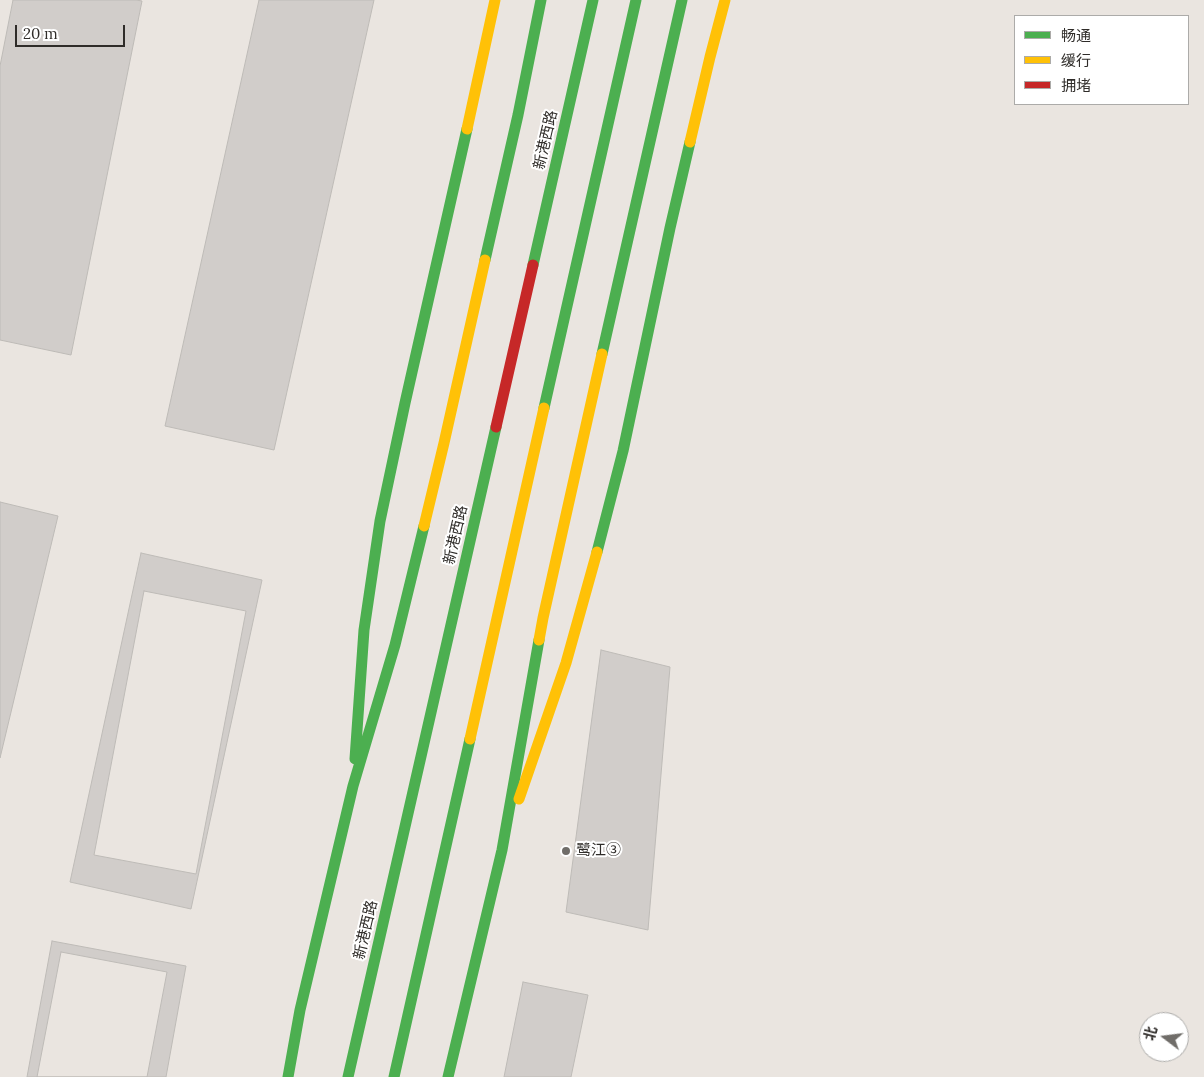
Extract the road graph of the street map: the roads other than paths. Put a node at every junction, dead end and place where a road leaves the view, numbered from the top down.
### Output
1 (495, 0) edge
2 (541, 0) edge
3 (593, 0) edge
4 (636, 0) edge
5 (682, 0) edge
6 (725, 0) edge
7 (353, 786) junction
8 (502, 850) junction
9 (288, 1077) edge
10 (348, 1077) edge
11 (394, 1077) edge
12 (448, 1077) edge

1 - 7 main road
2 - 7 main road
3 - 10 main road, 新港西路
4 - 11 main road
5 - 8 main road
6 - 8 main road
7 - 9 main road
8 - 12 main road

